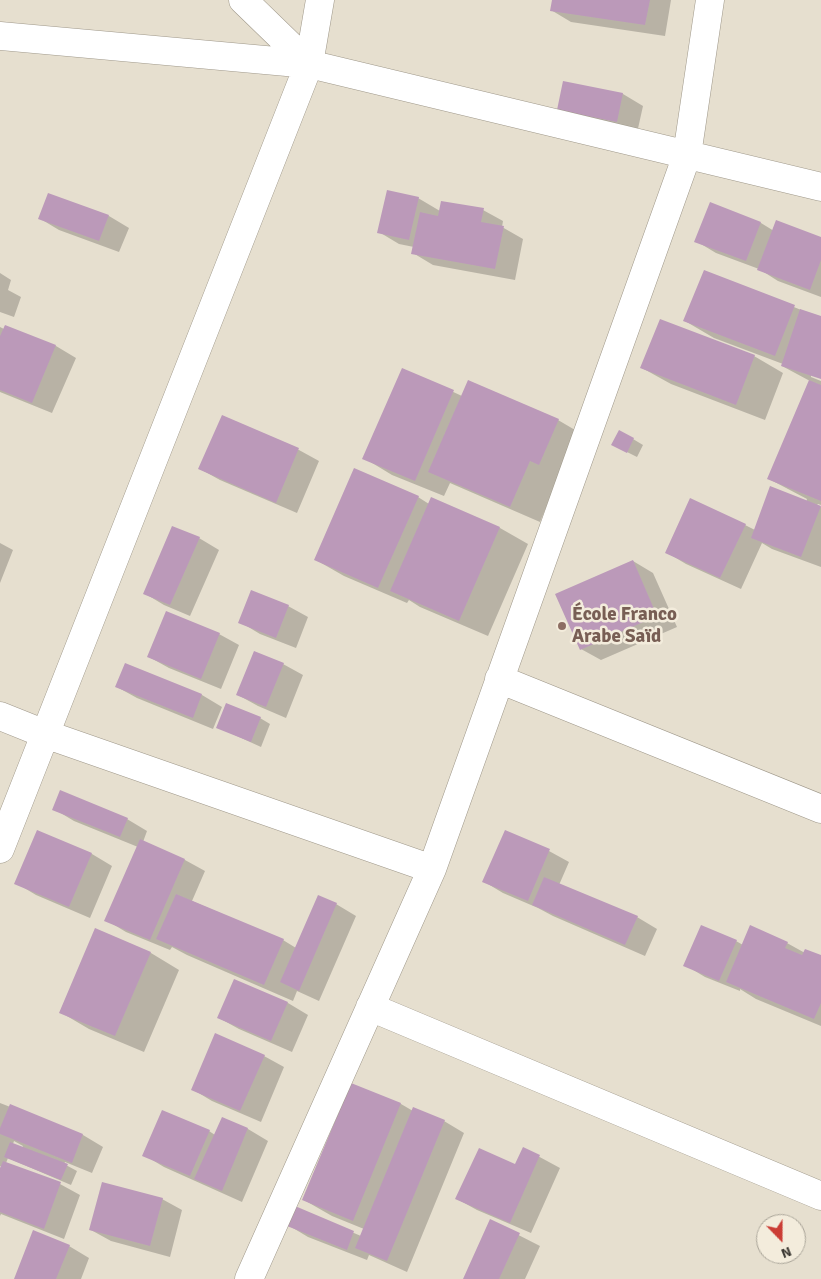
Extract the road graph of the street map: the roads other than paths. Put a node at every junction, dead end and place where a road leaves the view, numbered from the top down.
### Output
1 (243, 0) edge
2 (320, 0) edge
3 (710, 0) edge
4 (0, 36) edge
5 (309, 64) junction
6 (687, 155) junction
7 (821, 187) edge
8 (499, 679) junction
9 (0, 716) edge
10 (45, 734) junction
11 (821, 810) edge
12 (0, 849) edge
13 (432, 869) junction
14 (370, 1007) junction
15 (821, 1196) edge
16 (249, 1279) edge

1 - 5 street
2 - 5 street
3 - 6 street
4 - 5 street
5 - 6 street
5 - 10 street
6 - 7 street
6 - 8 street
8 - 11 street
8 - 13 street
9 - 10 street
10 - 12 street
10 - 13 street
13 - 14 street
14 - 15 street
14 - 16 street

